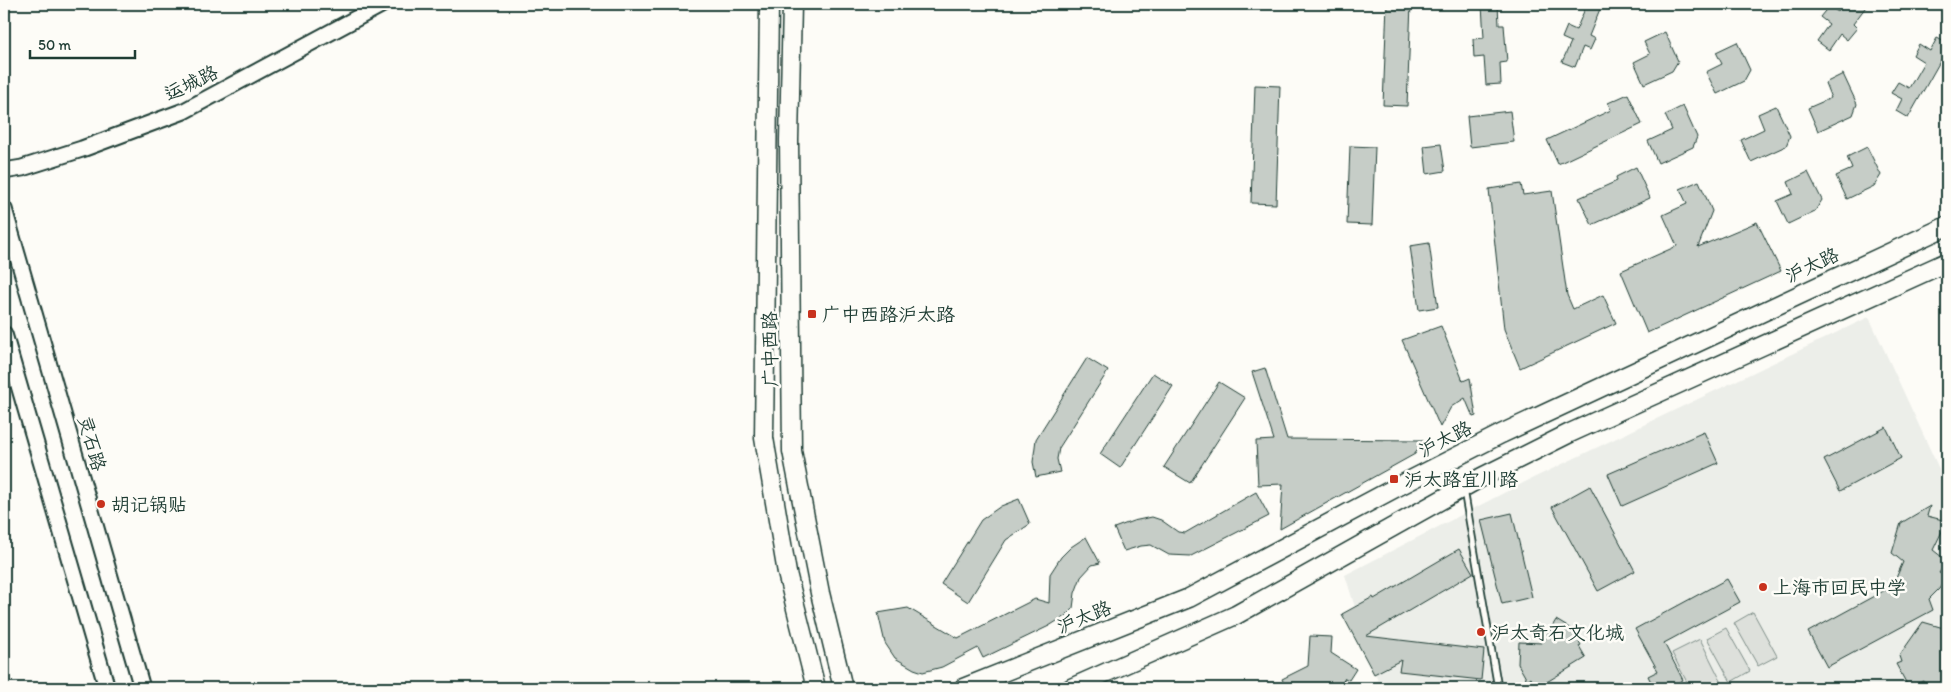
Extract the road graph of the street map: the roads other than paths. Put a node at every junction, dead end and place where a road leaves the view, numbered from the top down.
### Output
1 (384, 4) edge
2 (769, 4) edge
3 (792, 4) edge
4 (4, 171) edge
5 (4, 210) edge
6 (1947, 226) edge
7 (1947, 262) edge
8 (4, 334) edge
9 (1463, 487) junction
10 (107, 688) edge
11 (142, 688) edge
12 (816, 688) edge
13 (843, 688) edge
14 (963, 688) edge
15 (1071, 688) edge
16 (1498, 688) edge

1 - 4 main road, 运城路
2 - 12 main road, 广中西路
3 - 13 main road, 广中西路
5 - 11 main road, 灵石路
6 - 14 main road, 沪太路
7 - 9 main road
8 - 10 main road
9 - 15 main road
9 - 16 lane

